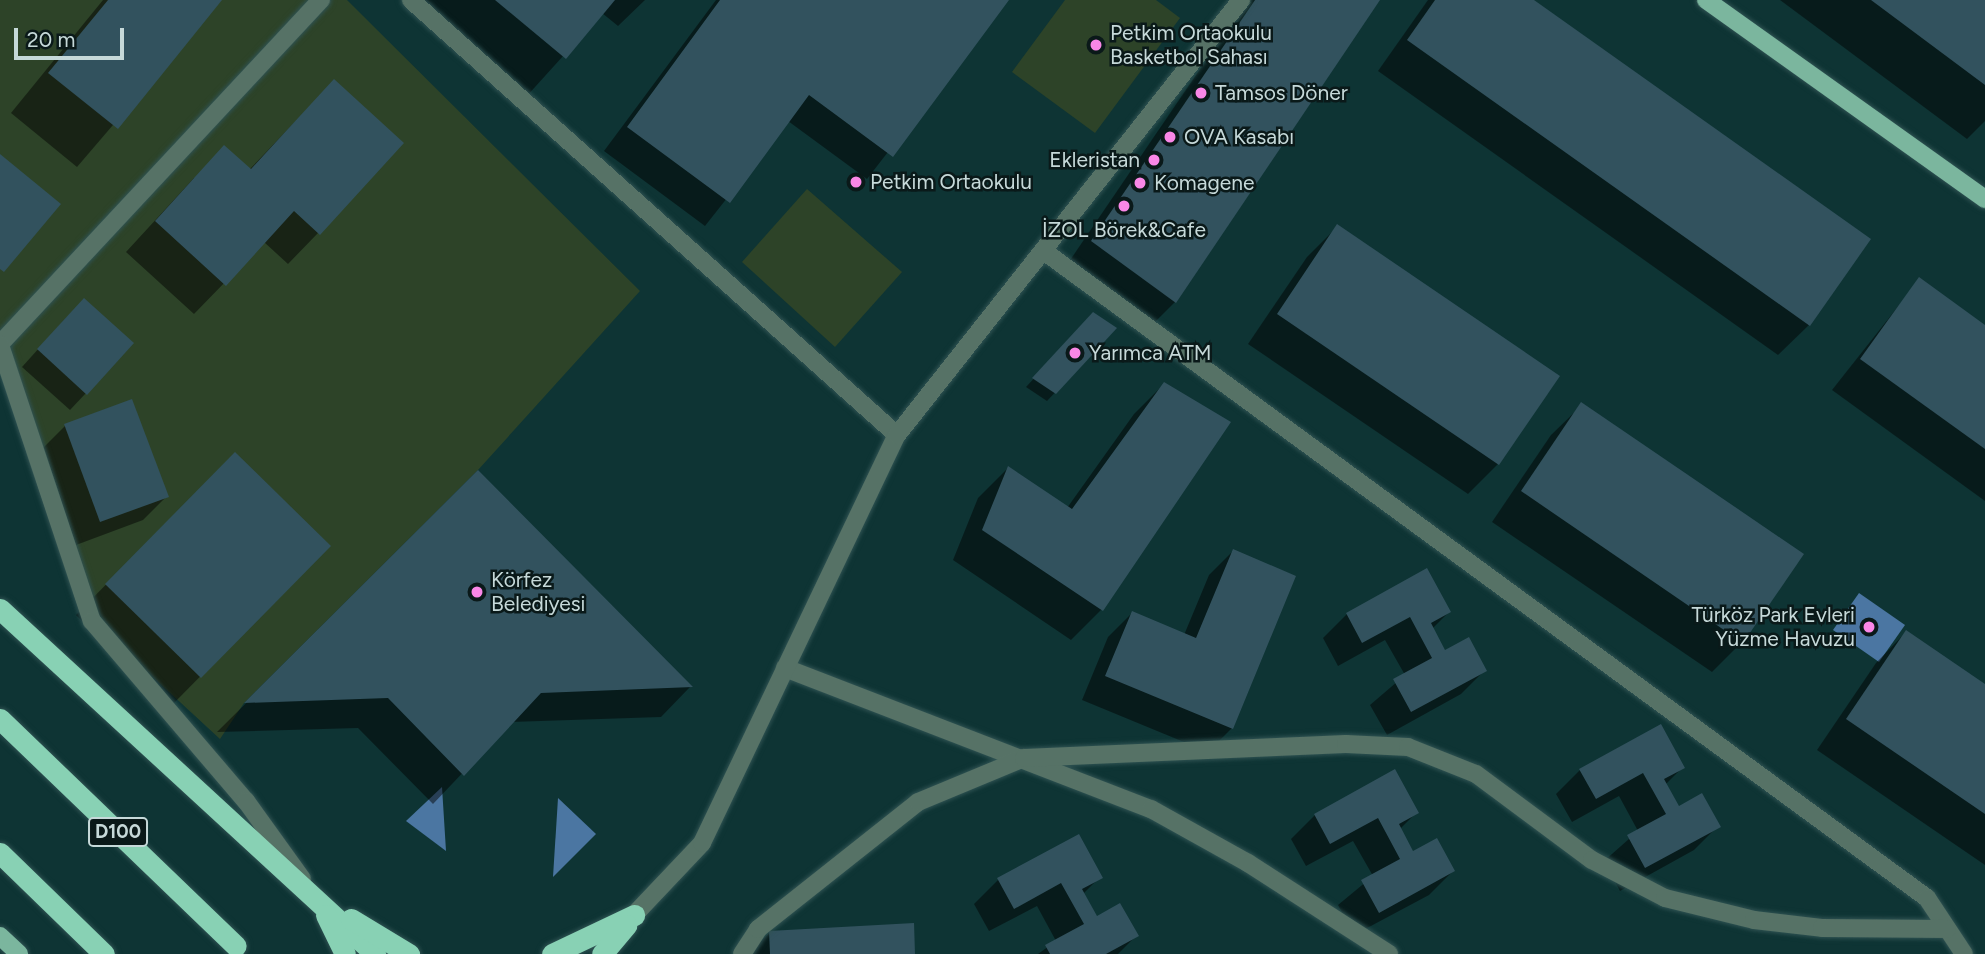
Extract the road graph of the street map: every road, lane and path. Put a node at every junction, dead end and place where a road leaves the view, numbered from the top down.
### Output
1 (321, 0) edge
2 (411, 0) edge
3 (1241, 0) edge
4 (1706, 0) edge
5 (1985, 199) edge
6 (1045, 252) junction
7 (0, 344) edge
8 (897, 435) junction
9 (0, 609) edge
10 (785, 668) junction
11 (0, 719) edge
12 (1024, 758) junction
13 (0, 853) edge
14 (314, 896) junction
15 (634, 915) junction
16 (1947, 929) junction
17 (0, 936) edge
18 (236, 946) dead end
19 (19, 954) edge
20 (104, 954) edge
21 (345, 954) edge
22 (375, 954) edge
23 (409, 954) edge
24 (552, 954) edge
25 (602, 954) edge
26 (742, 954) edge
27 (1389, 954) edge
28 (1964, 954) edge

1 - 7 street
2 - 8 street
3 - 6 street
4 - 5 main road
6 - 8 street
6 - 16 street
7 - 14 street
8 - 10 street
9 - 14 highway
10 - 12 street
10 - 15 street
11 - 18 highway, D100
12 - 16 street
12 - 26 street
12 - 27 street
13 - 20 highway
14 - 21 highway
14 - 22 highway
14 - 23 highway
15 - 24 highway
15 - 25 highway
16 - 28 street
17 - 19 main road

